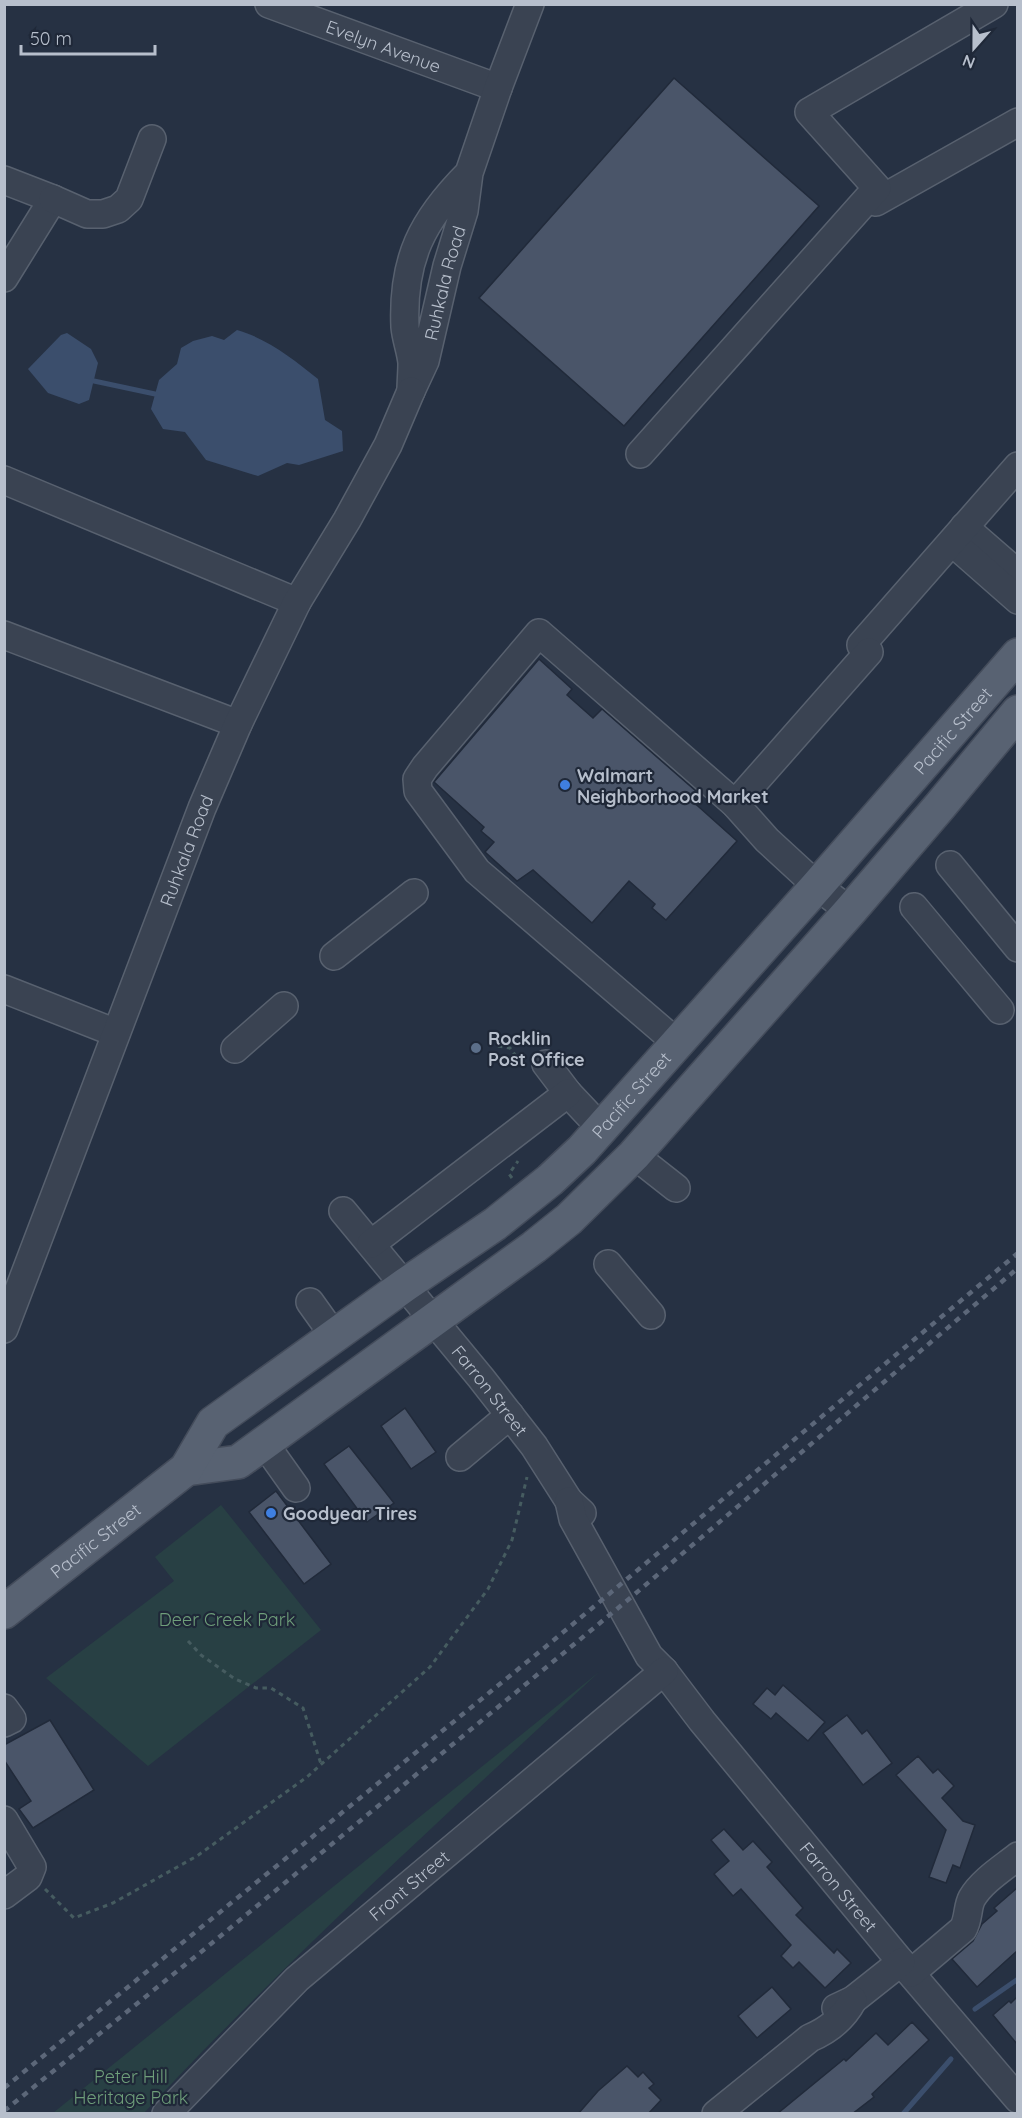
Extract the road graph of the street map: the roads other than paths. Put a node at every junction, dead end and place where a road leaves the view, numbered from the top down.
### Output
1 (269, 4) edge
2 (530, 4) edge
3 (994, 4) edge
4 (498, 88) junction
5 (1017, 122) edge
6 (152, 139) dead end
7 (469, 174) junction
8 (4, 180) edge
9 (53, 199) junction
10 (876, 202) dead end
11 (4, 278) edge
12 (411, 391) junction
13 (640, 454) dead end
14 (1017, 466) edge
15 (4, 480) edge
16 (958, 534) junction
17 (1017, 574) edge
18 (1017, 600) edge
19 (297, 602) junction
20 (4, 635) edge
21 (1017, 655) edge
22 (1017, 686) edge
23 (1017, 712) edge
24 (238, 724) junction
25 (995, 737) junction
26 (735, 804) junction
27 (950, 865) dead end
28 (817, 886) junction
29 (414, 893) dead end
30 (914, 907) dead end
31 (850, 911) junction
32 (1017, 948) edge
33 (334, 956) dead end
34 (4, 989) edge
35 (284, 1006) dead end
36 (1000, 1011) dead end
37 (116, 1033) junction
38 (677, 1043) junction
39 (235, 1049) dead end
40 (546, 1064) dead end
41 (568, 1094) junction
42 (601, 1128) junction
43 (634, 1155) junction
44 (676, 1188) dead end
45 (343, 1211) dead end
46 (371, 1244) junction
47 (608, 1264) dead end
48 (405, 1285) junction
49 (310, 1302) dead end
50 (651, 1315) dead end
51 (434, 1320) junction
52 (4, 1329) edge
53 (335, 1337) junction
54 (510, 1415) junction
55 (264, 1443) junction
56 (460, 1457) dead end
57 (186, 1469) junction
58 (296, 1488) dead end
59 (4, 1612) edge
60 (664, 1671) junction
61 (4, 1708) edge
62 (4, 1723) edge
63 (4, 1820) edge
64 (1017, 1856) edge
65 (4, 1895) edge
66 (906, 1967) junction
67 (1017, 2098) edge
68 (166, 2114) edge
69 (716, 2114) edge

1 - 4 street, Evelyn Avenue
2 - 4 street, Ruhkala Road
3 - 13 street
4 - 7 street, Ruhkala Road
5 - 10 street
6 - 9 street
7 - 12 street, Ruhkala Road
7 - 12 street, Ruhkala Road
8 - 9 street
9 - 11 street
12 - 19 street, Ruhkala Road
14 - 16 street
15 - 19 street
16 - 17 street
16 - 18 street
16 - 26 street
19 - 24 street, Ruhkala Road
20 - 24 street
21 - 28 main road, Pacific Street
22 - 25 main road
23 - 25 main road, Pacific Street
24 - 37 street, Ruhkala Road
25 - 31 main road, Pacific Street
26 - 28 street
26 - 38 street
27 - 32 street
28 - 31 street
28 - 38 main road, Pacific Street
29 - 33 street
30 - 36 street
31 - 43 main road, Pacific Street
34 - 37 street
35 - 39 street
37 - 52 street, Ruhkala Road
38 - 42 main road, Pacific Street
40 - 41 street
41 - 42 street
41 - 46 street
42 - 48 main road, Pacific Street
43 - 44 street
43 - 51 main road, Pacific Street
45 - 46 street, Farron Street
46 - 48 street, Farron Street
47 - 50 street
48 - 51 street, Farron Street
48 - 53 main road, Pacific Street
49 - 53 street
51 - 54 street, Farron Street
51 - 55 main road, Pacific Street
53 - 57 main road, Pacific Street
54 - 56 street
54 - 60 street, Farron Street
55 - 57 main road, Pacific Street
55 - 58 street
57 - 59 main road, Pacific Street
60 - 66 street, Farron Street
60 - 68 street, Front Street
61 - 62 street
63 - 65 street
64 - 66 street
66 - 67 street, Farron Street
66 - 69 street

